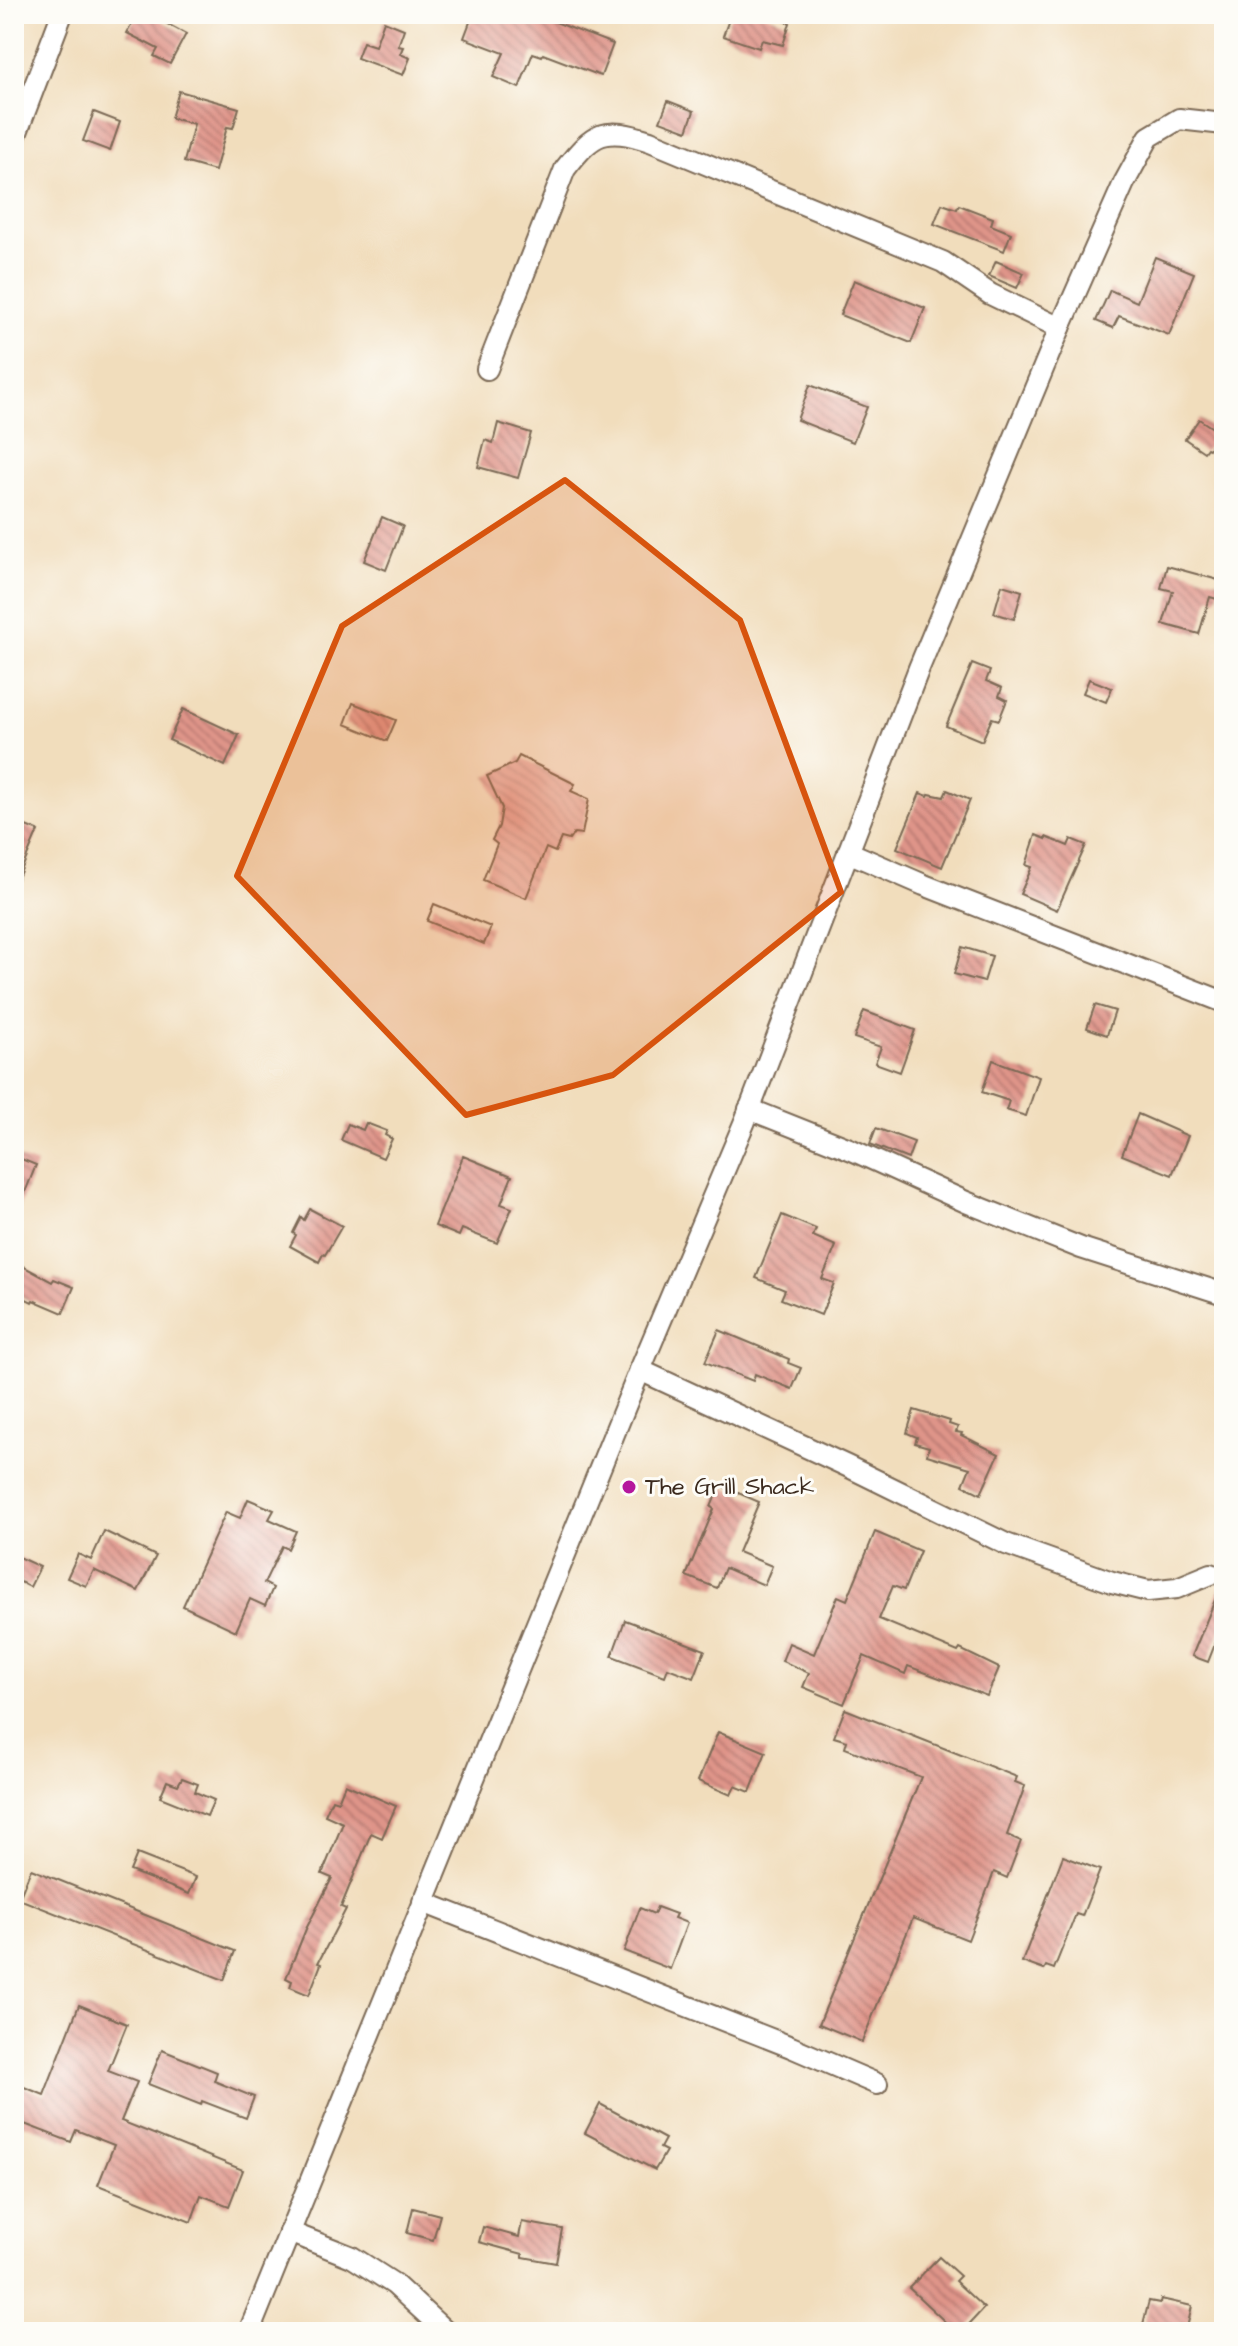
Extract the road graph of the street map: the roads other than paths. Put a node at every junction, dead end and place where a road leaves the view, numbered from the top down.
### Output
1 (62, 14) edge
2 (1224, 124) edge
3 (14, 140) edge
4 (1060, 328) junction
5 (487, 369) dead end
6 (848, 852) junction
7 (1224, 1002) edge
8 (749, 1109) junction
9 (1224, 1294) edge
10 (640, 1370) junction
11 (1211, 1574) dead end
12 (423, 1902) junction
13 (877, 2084) dead end
14 (289, 2232) junction
15 (249, 2332) edge
16 (446, 2332) edge

1 - 3 street
2 - 4 street
4 - 5 street
4 - 6 street
6 - 7 street
6 - 8 street
8 - 9 street
8 - 10 street
10 - 11 street
10 - 12 street
12 - 13 street
12 - 14 street
14 - 15 street
14 - 16 street

